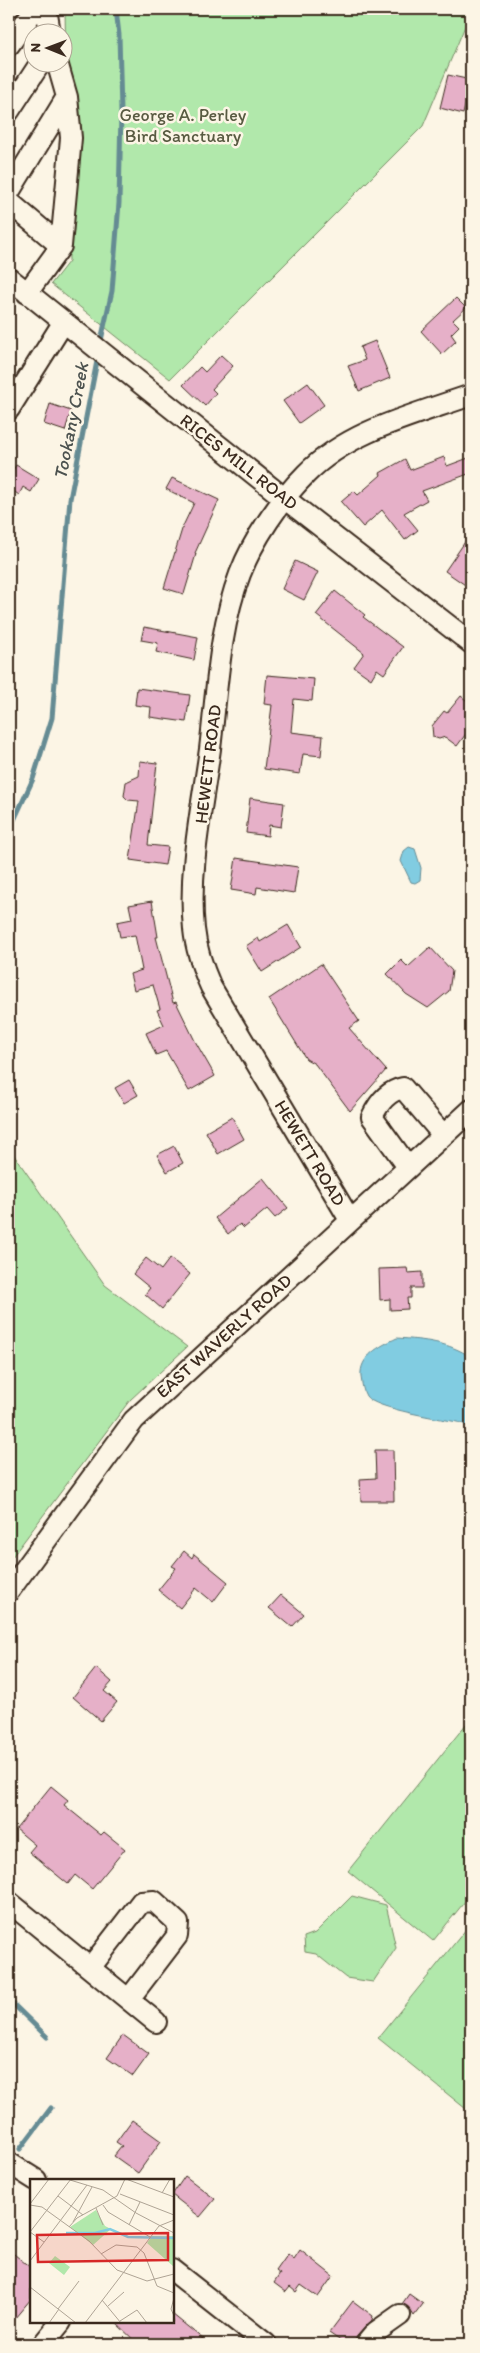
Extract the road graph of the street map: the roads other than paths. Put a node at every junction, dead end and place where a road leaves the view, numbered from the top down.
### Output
1 (35, 9) edge
2 (46, 9) edge
3 (48, 22) edge
4 (9, 45) edge
5 (34, 72) edge
6 (60, 72) edge
7 (67, 97) junction
8 (9, 111) edge
9 (9, 192) edge
10 (9, 202) edge
11 (61, 246) junction
12 (9, 278) edge
13 (27, 293) junction
14 (62, 323) junction
15 (471, 394) edge
16 (9, 409) edge
17 (284, 498) junction
18 (471, 644) edge
19 (471, 1110) edge
20 (443, 1136) junction
21 (408, 1167) junction
22 (350, 1220) junction
23 (9, 1590) edge
24 (9, 1902) edge
25 (90, 1968) junction
26 (128, 1999) junction
27 (156, 2022) dead end
28 (9, 2162) edge
29 (34, 2179) edge
30 (174, 2272) edge
31 (400, 2315) dead end
32 (60, 2323) edge
33 (43, 2344) edge
34 (266, 2344) edge
35 (366, 2344) edge

1 - 4 street
2 - 3 street
5 - 8 street
6 - 7 street
7 - 9 street
7 - 11 street
10 - 11 street
11 - 13 street
12 - 13 street, RICES MILL ROAD
13 - 14 street, RICES MILL ROAD
14 - 16 street
14 - 17 street, RICES MILL ROAD
15 - 17 street, HEWETT ROAD
17 - 18 street, RICES MILL ROAD
17 - 22 street, HEWETT ROAD
19 - 20 street, EAST WAVERLY ROAD
20 - 21 street, EAST WAVERLY ROAD
20 - 21 street
21 - 22 street, EAST WAVERLY ROAD
22 - 23 street, EAST WAVERLY ROAD
24 - 25 street
25 - 26 street
25 - 26 street
26 - 27 street
28 - 29 street
30 - 34 street
31 - 35 street
32 - 33 street

